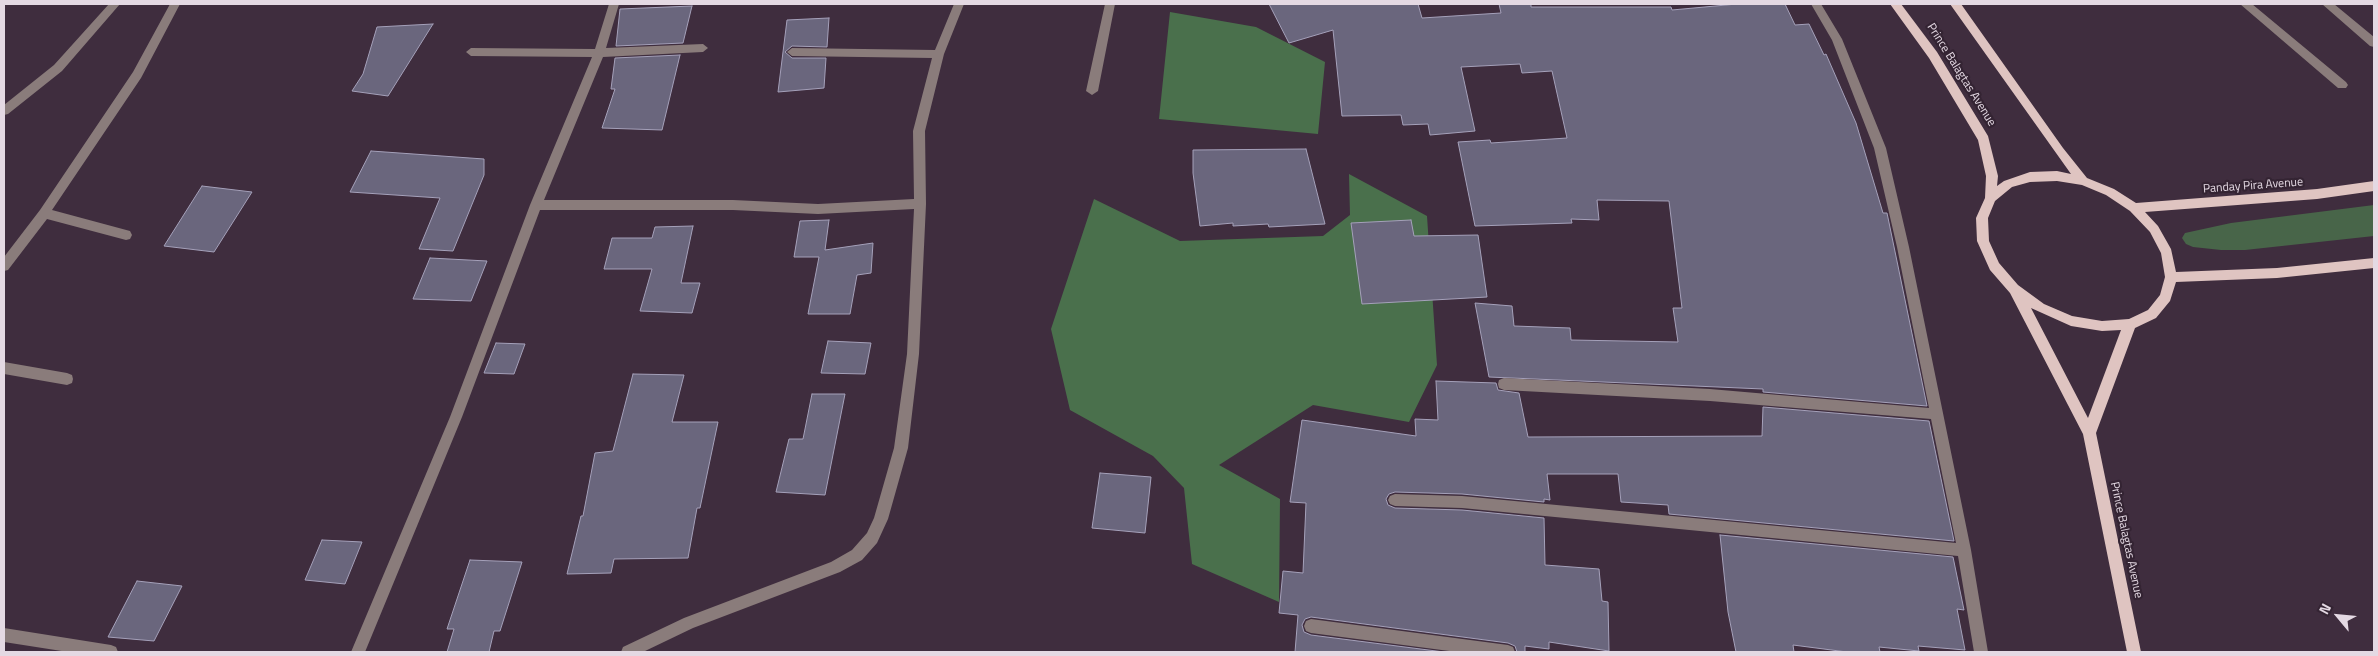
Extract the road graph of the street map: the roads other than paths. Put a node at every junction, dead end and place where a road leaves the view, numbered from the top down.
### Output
1 (114, 4) edge
2 (175, 4) edge
3 (614, 4) edge
4 (959, 4) edge
5 (1110, 4) edge
6 (1816, 4) edge
7 (1895, 4) edge
8 (1956, 4) edge
9 (2245, 4) edge
10 (2327, 4) edge
11 (2374, 43) edge
12 (703, 48) dead end
13 (471, 52) dead end
14 (792, 52) dead end
15 (598, 53) junction
16 (938, 54) junction
17 (2342, 86) dead end
18 (1092, 91) dead end
19 (4, 111) edge
20 (2083, 181) junction
21 (2374, 186) edge
22 (1990, 198) junction
23 (920, 204) junction
24 (536, 205) junction
25 (2134, 208) junction
26 (44, 213) junction
27 (126, 235) dead end
28 (2374, 263) edge
29 (4, 266) edge
30 (2171, 277) junction
31 (2014, 289) junction
32 (2130, 324) junction
33 (4, 368) edge
34 (67, 379) dead end
35 (1504, 384) dead end
36 (1936, 414) junction
37 (2089, 434) junction
38 (1395, 500) dead end
39 (1964, 550) junction
40 (1310, 626) dead end
41 (4, 634) edge
42 (111, 652) edge
43 (358, 652) edge
44 (628, 652) edge
45 (1508, 652) edge
46 (1981, 652) edge
47 (2134, 652) edge

1 - 19 street
2 - 26 street
3 - 15 street
4 - 16 street
5 - 18 street
6 - 36 street
7 - 22 main road, Prince Balagtas Avenue
8 - 20 main road
9 - 17 street
10 - 11 street
12 - 15 street
13 - 15 street
14 - 16 street
15 - 24 street
16 - 23 street
20 - 22 main road
20 - 25 main road
21 - 25 main road, Panday Pira Avenue
22 - 31 main road
23 - 24 street
23 - 44 street
24 - 43 street
25 - 30 main road
26 - 27 street
26 - 29 street
28 - 30 main road
30 - 32 main road
31 - 32 main road
31 - 37 main road, Prince Balagtas Avenue
32 - 37 main road
33 - 34 street
35 - 36 street
36 - 39 street
37 - 47 main road, Prince Balagtas Avenue
38 - 39 street
39 - 46 street
40 - 45 street
41 - 42 street

